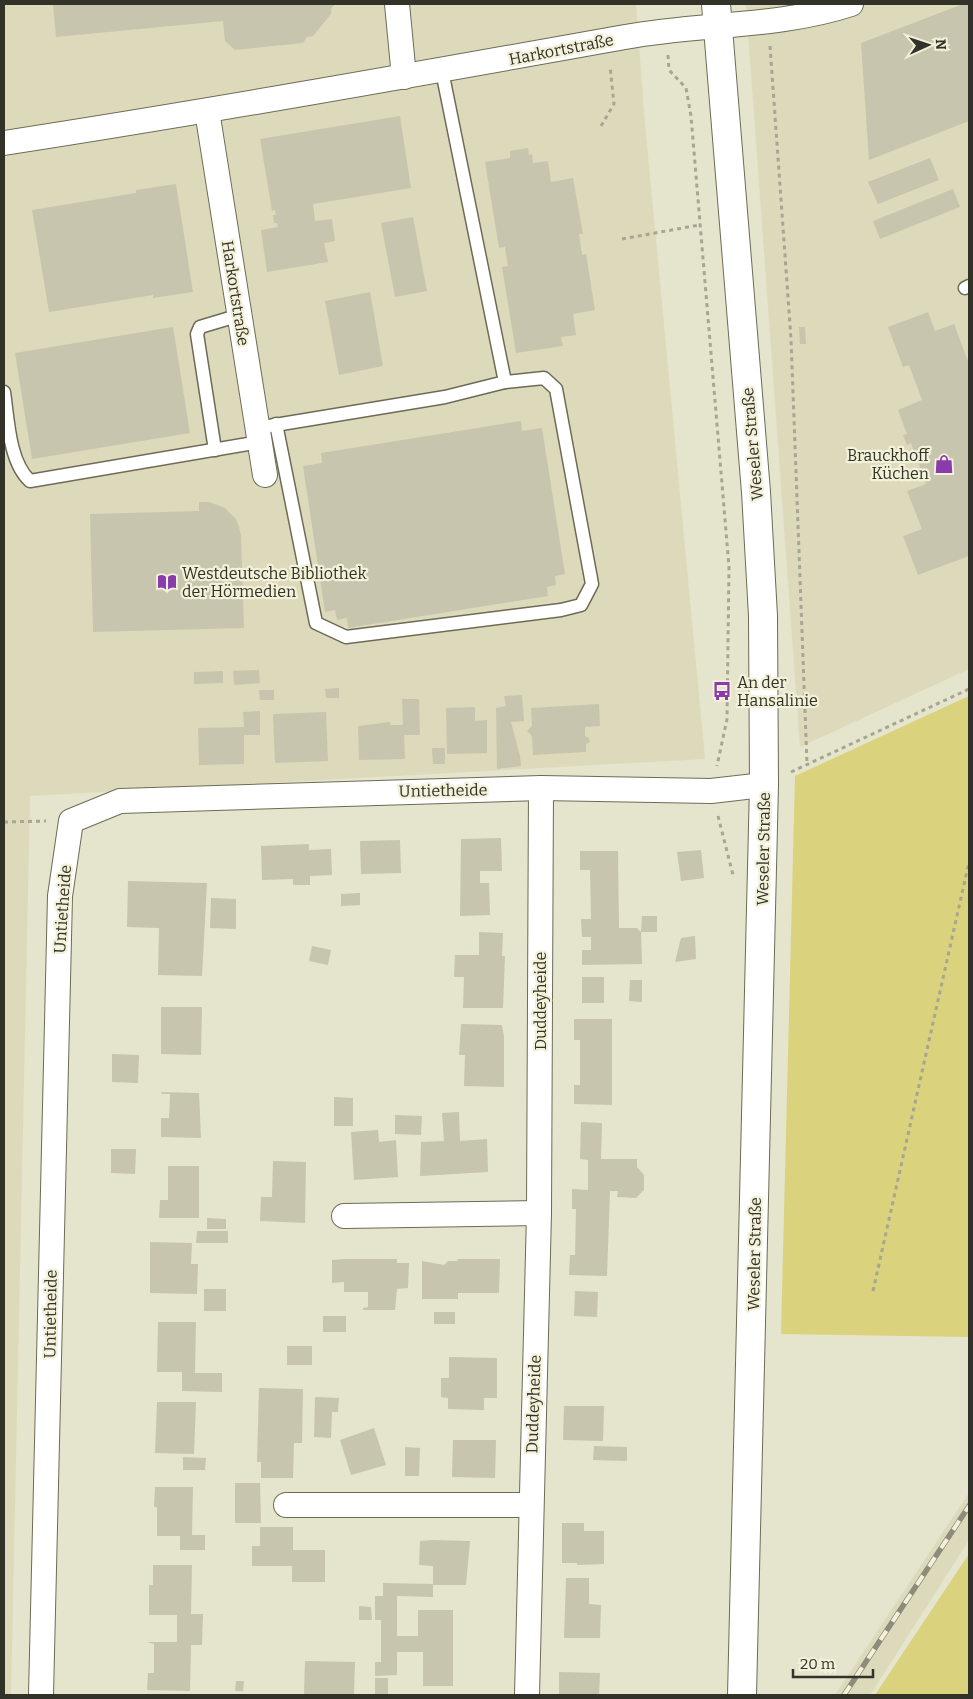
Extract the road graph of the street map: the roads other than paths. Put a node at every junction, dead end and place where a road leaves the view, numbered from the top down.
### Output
1 (397, 4) edge
2 (851, 4) edge
3 (718, 14) edge
4 (442, 71) junction
5 (404, 77) junction
6 (207, 111) junction
7 (4, 143) edge
8 (240, 315) junction
9 (505, 382) junction
10 (4, 392) edge
11 (265, 431) junction
12 (216, 450) junction
13 (265, 476) dead end
14 (764, 785) junction
15 (541, 788) junction
16 (539, 1213) junction
17 (344, 1216) dead end
18 (286, 1505) dead end
19 (531, 1505) junction
20 (41, 1695) edge
21 (528, 1695) edge
22 (742, 1695) edge

1 - 5 street
2 - 3 street
3 - 4 street, Harkortstraße
3 - 14 main road, Weseler Straße
4 - 5 street, Harkortstraße
4 - 9 lane
5 - 6 street, Harkortstraße
6 - 7 street, Harkortstraße
6 - 8 street, Harkortstraße
8 - 11 street, Harkortstraße
8 - 12 lane
9 - 11 lane
9 - 11 lane
10 - 12 lane
11 - 12 lane
11 - 13 street, Harkortstraße
14 - 15 street, Untietheide
14 - 22 main road, Weseler Straße
15 - 16 street, Duddeyheide
15 - 20 street, Untietheide
16 - 17 street
16 - 19 street, Duddeyheide
18 - 19 street
19 - 21 street, Duddeyheide

